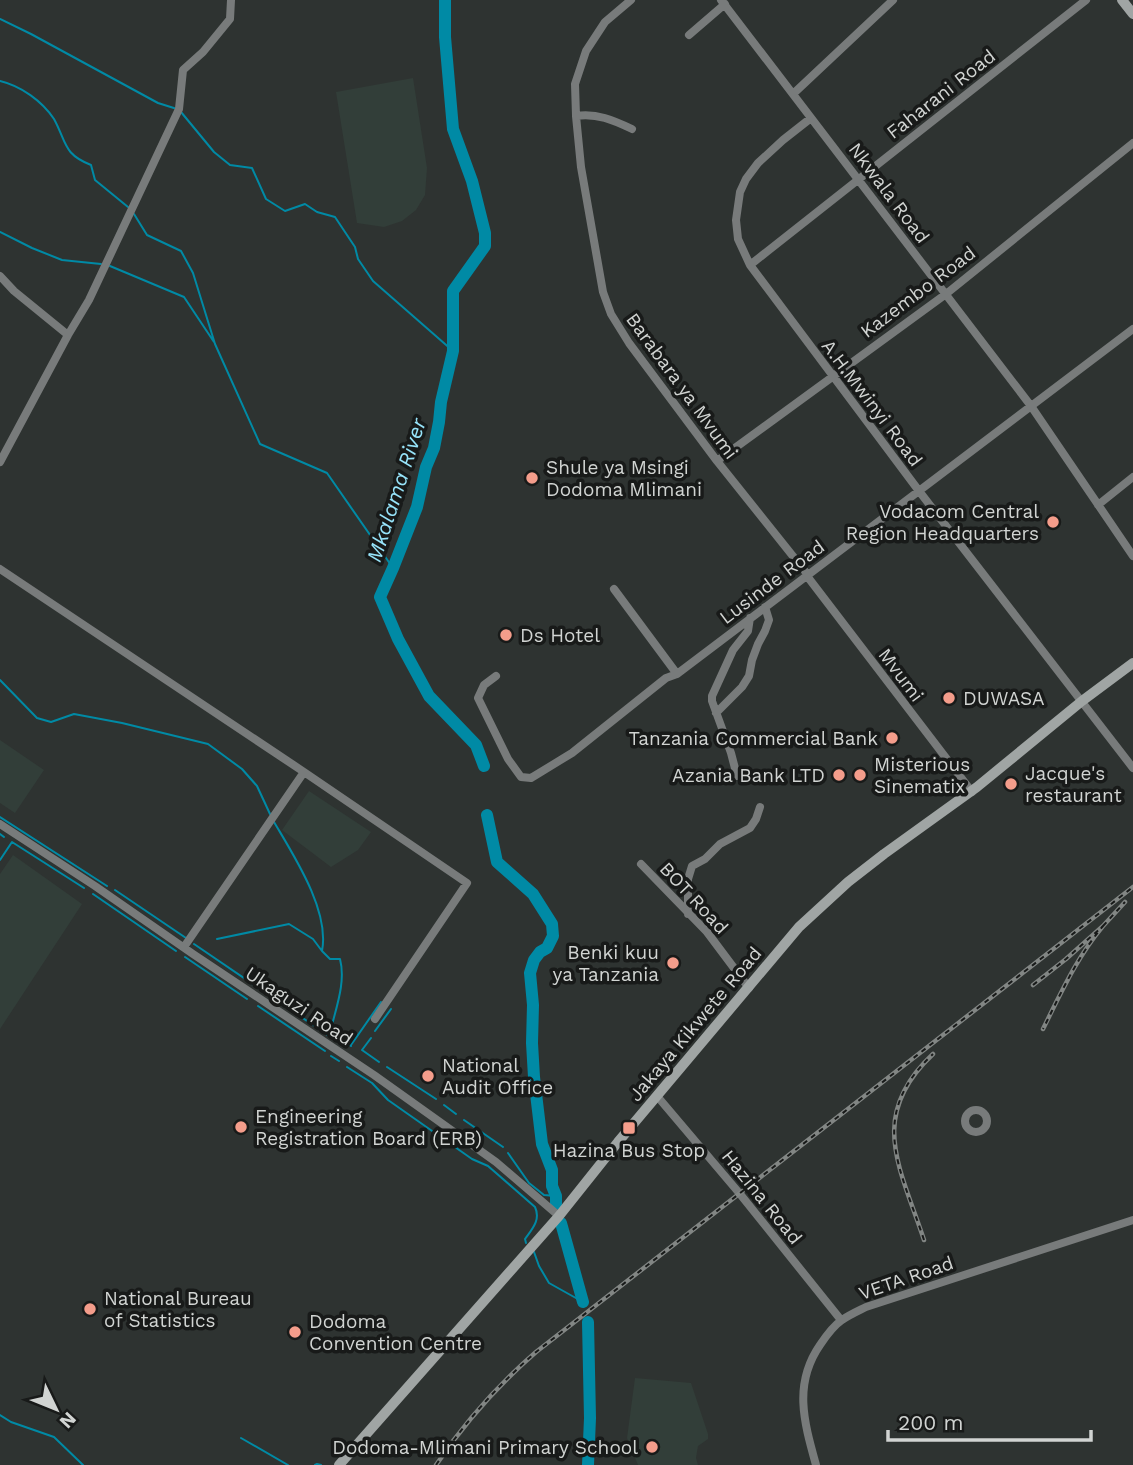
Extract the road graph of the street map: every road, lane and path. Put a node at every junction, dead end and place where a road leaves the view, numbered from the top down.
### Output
1 (231, 0) edge
2 (631, 0) edge
3 (893, 0) edge
4 (1086, 0) edge
5 (1122, 0) edge
6 (723, 2) edge
7 (1133, 14) edge
8 (689, 36) dead end
9 (793, 94) junction
10 (576, 116) junction
11 (811, 118) junction
12 (632, 129) dead end
13 (1133, 143) edge
14 (858, 179) junction
15 (750, 265) junction
16 (0, 276) edge
17 (946, 294) junction
18 (1133, 329) edge
19 (68, 335) junction
20 (831, 376) junction
21 (1031, 406) junction
22 (0, 461) edge
23 (717, 461) junction
24 (1133, 477) edge
25 (919, 491) junction
26 (1098, 505) junction
27 (1133, 556) edge
28 (0, 569) edge
29 (807, 575) junction
30 (614, 589) dead end
31 (765, 607) junction
32 (750, 618) junction
33 (1133, 663) edge
34 (677, 674) junction
35 (496, 676) dead end
36 (1082, 701) junction
37 (716, 713) junction
38 (1133, 768) edge
39 (304, 772) junction
40 (737, 776) dead end
41 (972, 792) junction
42 (760, 807) dead end
43 (0, 824) edge
44 (641, 864) dead end
45 (688, 914) junction
46 (184, 947) junction
47 (749, 988) junction
48 (375, 1019) dead end
49 (657, 1096) junction
50 (559, 1216) junction
51 (1133, 1220) edge
52 (841, 1320) junction
53 (339, 1465) edge
54 (816, 1465) edge

1 - 19 street
2 - 10 street, Barabara ya Mvumi
3 - 9 street
4 - 14 street, Faharani Road
5 - 7 main road
6 - 8 street
6 - 9 street, Nkwala Road
9 - 11 street, Nkwala Road
10 - 12 street
10 - 23 street, Barabara ya Mvumi
11 - 14 street, Nkwala Road
11 - 15 street, A.H.Mwinyi Road
13 - 17 street, Kazembo Road
14 - 15 street, Faharani Road
14 - 17 street, Nkwala Road
15 - 20 street, A.H.Mwinyi Road
16 - 19 street
17 - 20 street, Kazembo Road
17 - 21 street, Nkwala Road
18 - 21 street, Lusinde Road
19 - 22 street
20 - 23 street, Kazembo Road
20 - 25 street, A.H.Mwinyi Road
21 - 25 street, Lusinde Road
21 - 26 street, Nkwala Road
23 - 29 street, Barabara ya Mvumi
24 - 26 street
25 - 29 street, Lusinde Road
25 - 36 street, A.H.Mwinyi Road
26 - 27 street, Nkwala Road
28 - 39 street
29 - 31 street, Lusinde Road
29 - 41 street, Mvumi
30 - 34 street
31 - 32 street, Lusinde Road
31 - 37 street
32 - 34 street, Lusinde Road
32 - 37 street
33 - 36 main road, Jakaya Kikwete Road
34 - 35 street, Lusinde Road
36 - 38 street, A.H.Mwinyi Road
36 - 41 main road, Jakaya Kikwete Road
37 - 40 street
39 - 46 street
39 - 48 street
41 - 47 main road, Jakaya Kikwete Road
42 - 45 street
43 - 46 street, Ukaguzi Road
44 - 45 street, BOT Road
45 - 47 street, BOT Road
46 - 50 street, Ukaguzi Road
47 - 49 main road, Jakaya Kikwete Road
49 - 50 main road, Jakaya Kikwete Road
49 - 52 street, Hazina Road
50 - 53 main road, Jakaya Kikwete Road
51 - 52 street, VETA Road
52 - 54 street, VETA Road

